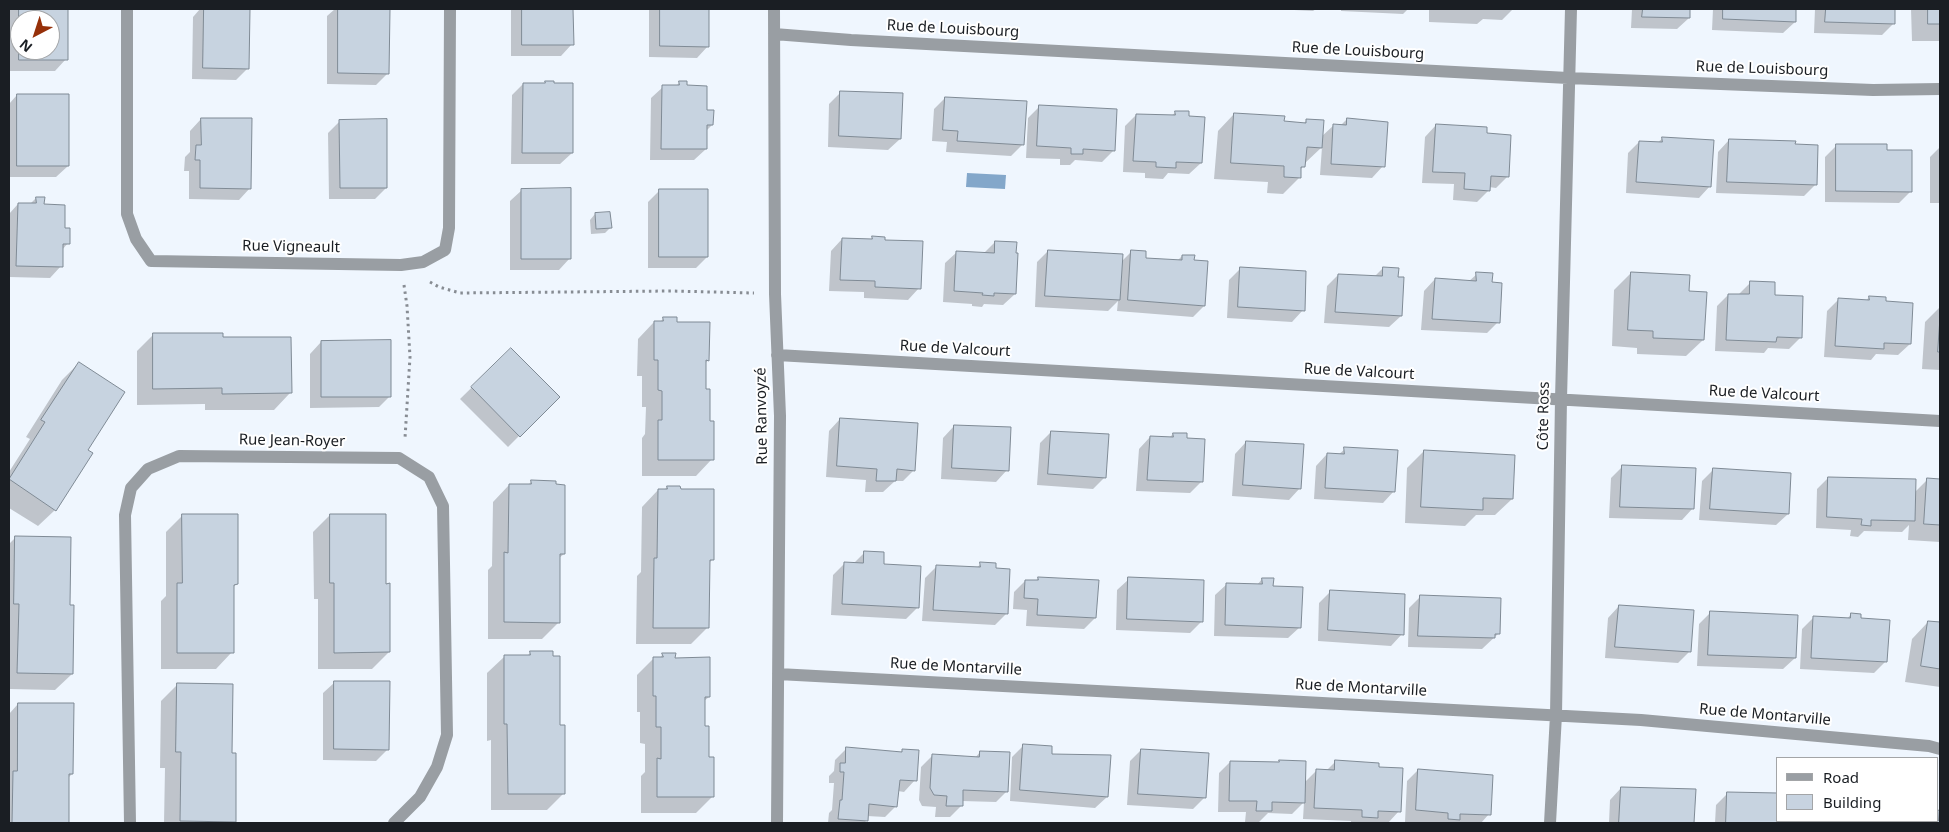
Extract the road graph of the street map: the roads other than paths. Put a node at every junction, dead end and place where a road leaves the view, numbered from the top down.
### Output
1 (127, 9) edge
2 (450, 9) edge
3 (774, 9) edge
4 (1571, 9) edge
5 (774, 34) junction
6 (1568, 78) junction
7 (1940, 89) edge
8 (777, 355) junction
9 (1561, 399) junction
10 (1940, 421) edge
11 (778, 674) junction
12 (1556, 715) junction
13 (1940, 749) edge
14 (130, 823) edge
15 (394, 823) edge
16 (777, 823) edge
17 (1550, 823) edge

1 - 2 street, Rue Vigneault
3 - 5 street, Rue Ranvoyzé
4 - 6 street, Côte Ross
5 - 6 street, Rue de Louisbourg
5 - 8 street, Rue Ranvoyzé
6 - 7 street, Rue de Louisbourg
6 - 9 street, Côte Ross
8 - 9 street, Rue de Valcourt
8 - 11 street, Rue Ranvoyzé
9 - 10 street, Rue de Valcourt
9 - 12 street, Côte Ross
11 - 12 street, Rue de Montarville
11 - 16 street, Rue Ranvoyzé
12 - 13 street, Rue de Montarville
12 - 17 street, Côte Ross
14 - 15 street, Rue Jean-Royer

